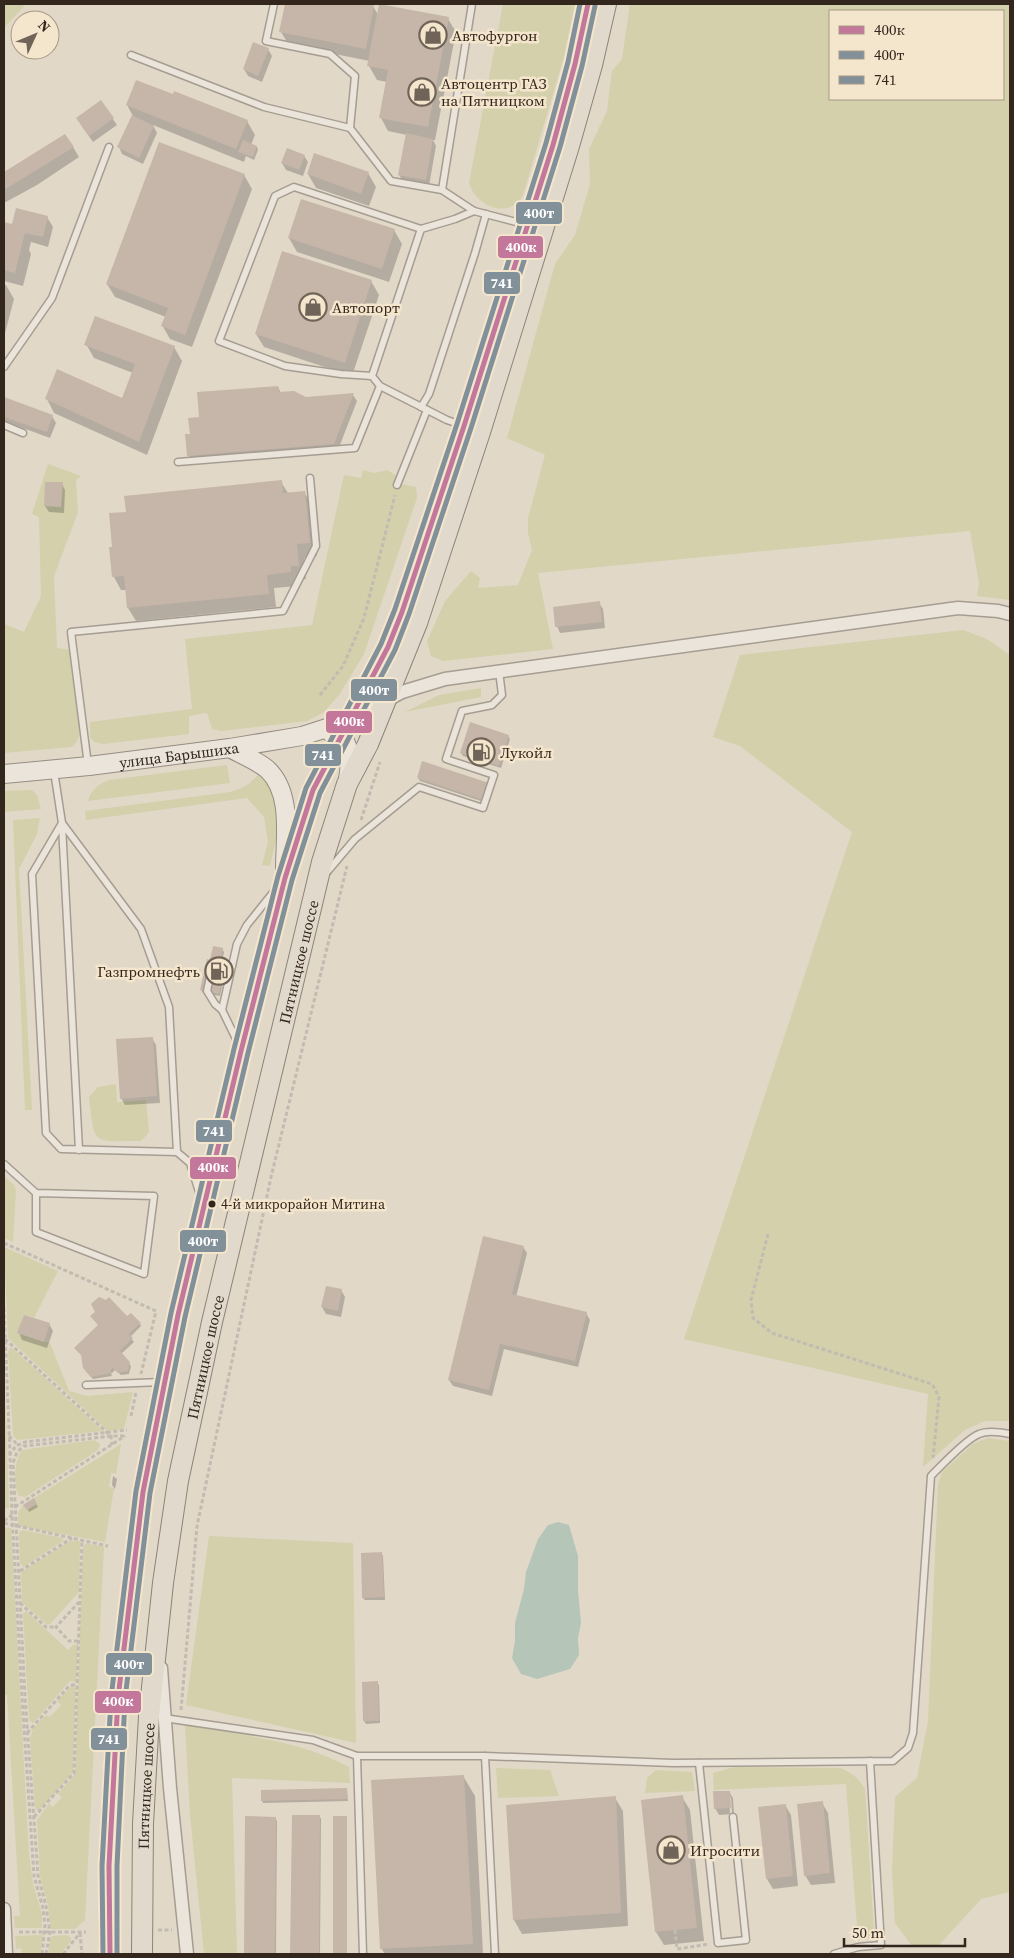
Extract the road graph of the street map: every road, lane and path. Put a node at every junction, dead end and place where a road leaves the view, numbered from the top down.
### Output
1 (274, 4) edge
2 (472, 4) edge
3 (588, 4) edge
4 (606, 4) edge
5 (130, 55) dead end
6 (350, 128) junction
7 (109, 147) dead end
8 (442, 190) junction
9 (474, 211) junction
10 (486, 214) junction
11 (536, 228) junction
12 (421, 229) junction
13 (4, 368) edge
14 (372, 376) junction
15 (380, 386) junction
16 (424, 408) junction
17 (4, 425) edge
18 (464, 426) junction
19 (23, 433) dead end
20 (178, 462) dead end
21 (310, 478) dead end
22 (397, 484) joint
23 (1010, 614) edge
24 (499, 671) junction
25 (320, 695) dead end
26 (384, 702) junction
27 (351, 718) junction
28 (320, 731) junction
29 (340, 737) junction
30 (230, 748) junction
31 (383, 754) dead end
32 (89, 766) junction
33 (54, 770) junction
34 (4, 774) edge
35 (348, 784) junction
36 (62, 823) junction
37 (355, 839) junction
38 (285, 878) junction
39 (316, 888) junction
40 (232, 966) junction
41 (222, 1010) junction
42 (241, 1051) junction
43 (79, 1150) junction
44 (178, 1152) junction
45 (4, 1164) edge
46 (36, 1193) junction
47 (204, 1206) junction
48 (768, 1234) dead end
49 (4, 1243) edge
50 (4, 1308) edge
51 (5, 1339) junction
52 (165, 1382) junction
53 (139, 1383) junction
54 (86, 1385) dead end
55 (131, 1416) dead end
56 (127, 1430) dead end
57 (109, 1434) junction
58 (1010, 1434) edge
59 (9, 1436) junction
60 (20, 1444) junction
61 (112, 1444) junction
62 (10, 1454) junction
63 (931, 1476) junction
64 (16, 1506) junction
65 (12, 1515) junction
66 (4, 1522) edge
67 (14, 1526) junction
68 (72, 1538) junction
69 (82, 1540) junction
70 (108, 1546) dead end
71 (19, 1571) junction
72 (15, 1574) junction
73 (16, 1599) junction
74 (80, 1602) junction
75 (21, 1604) junction
76 (159, 1625) junction
77 (56, 1628) junction
78 (78, 1641) junction
79 (77, 1684) junction
80 (164, 1718) junction
81 (180, 1720) junction
82 (28, 1732) junction
83 (24, 1736) junction
84 (357, 1756) junction
85 (485, 1756) junction
86 (870, 1761) junction
87 (698, 1763) junction
88 (34, 1817) junction
89 (733, 1817) dead end
90 (30, 1821) junction
91 (4, 1909) edge
92 (4, 1917) edge
93 (179, 1929) junction
94 (156, 1930) dead end
95 (675, 1930) dead end
96 (15, 1932) dead end
97 (48, 1932) junction
98 (86, 1932) dead end
99 (80, 1933) junction
100 (173, 1938) dead end
101 (718, 1943) junction
102 (6, 1954) edge
103 (42, 1954) edge
104 (46, 1954) edge
105 (63, 1954) edge
106 (82, 1954) edge
107 (110, 1954) edge
108 (142, 1954) edge
109 (187, 1954) edge
110 (363, 1954) edge
111 (495, 1954) edge
112 (834, 1954) edge

1 - 6 lane
2 - 8 lane
3 - 11 main road, Пятницкое шоссе
4 - 11 main road, Пятницкое шоссе
5 - 6 lane
6 - 8 lane
7 - 13 lane
8 - 9 lane
9 - 10 lane
9 - 12 lane
10 - 11 lane
10 - 16 lane
11 - 18 main road, Пятницкое шоссе
11 - 26 main road, Пятницкое шоссе
12 - 14 lane
12 - 14 lane
14 - 15 lane
15 - 16 lane
15 - 20 lane
16 - 18 lane
16 - 22 lane
17 - 19 lane
18 - 27 main road, Пятницкое шоссе
21 - 32 lane
22 - 25 path
23 - 24 street
24 - 26 street
24 - 37 lane
26 - 27 main road, улица Барышиха
26 - 35 main road, Пятницкое шоссе
27 - 28 main road, улица Барышиха
27 - 29 main road, Пятницкое шоссе
28 - 29 main road
28 - 30 main road, улица Барышиха
29 - 35 main road
29 - 38 main road, Пятницкое шоссе
30 - 32 main road, улица Барышиха
30 - 38 main road
31 - 37 path
32 - 33 main road, улица Барышиха
33 - 34 main road, улица Барышиха
33 - 36 lane
35 - 39 main road, Пятницкое шоссе
36 - 43 lane
36 - 43 lane
36 - 44 lane
37 - 39 lane
37 - 81 path
38 - 40 lane
38 - 42 main road, Пятницкое шоссе
39 - 76 main road, Пятницкое шоссе
40 - 41 lane
40 - 41 lane
41 - 42 lane
42 - 47 main road, Пятницкое шоссе
43 - 44 lane
44 - 47 lane
45 - 46 lane
46 - 46 lane
47 - 52 main road, Пятницкое шоссе
48 - 63 path
49 - 53 path
50 - 51 path
51 - 57 path
51 - 59 path
52 - 53 lane
52 - 107 main road, Пятницкое шоссе
53 - 54 lane
53 - 55 path
56 - 57 path
57 - 60 path
57 - 61 path
57 - 61 path
57 - 64 path
58 - 63 lane
59 - 60 path
59 - 62 path
60 - 62 path
61 - 64 path
62 - 65 path
63 - 86 lane
64 - 65 path
64 - 67 path
65 - 66 path
65 - 67 path
66 - 67 path
67 - 68 path
67 - 71 path
67 - 72 path
68 - 69 path
68 - 71 path
69 - 70 path
69 - 74 path
71 - 72 path
71 - 75 path
72 - 73 path
73 - 75 path
73 - 83 path
74 - 77 path
74 - 78 path
75 - 77 path
75 - 82 path
76 - 80 street
76 - 108 main road, Пятницкое шоссе
77 - 78 path
78 - 79 path
79 - 82 path
79 - 88 path
80 - 81 lane
80 - 93 street
81 - 84 lane
82 - 83 path
82 - 88 path
83 - 90 path
84 - 85 lane
84 - 110 lane
85 - 87 lane
85 - 111 lane
86 - 87 lane
86 - 112 lane
87 - 101 lane
88 - 90 path
88 - 97 path
89 - 101 lane
90 - 97 path
91 - 92 street
92 - 102 street
93 - 94 path
93 - 100 path
93 - 109 street
95 - 101 path
96 - 97 path
97 - 99 path
97 - 103 path
97 - 104 path
98 - 99 path
99 - 105 path
99 - 106 path

